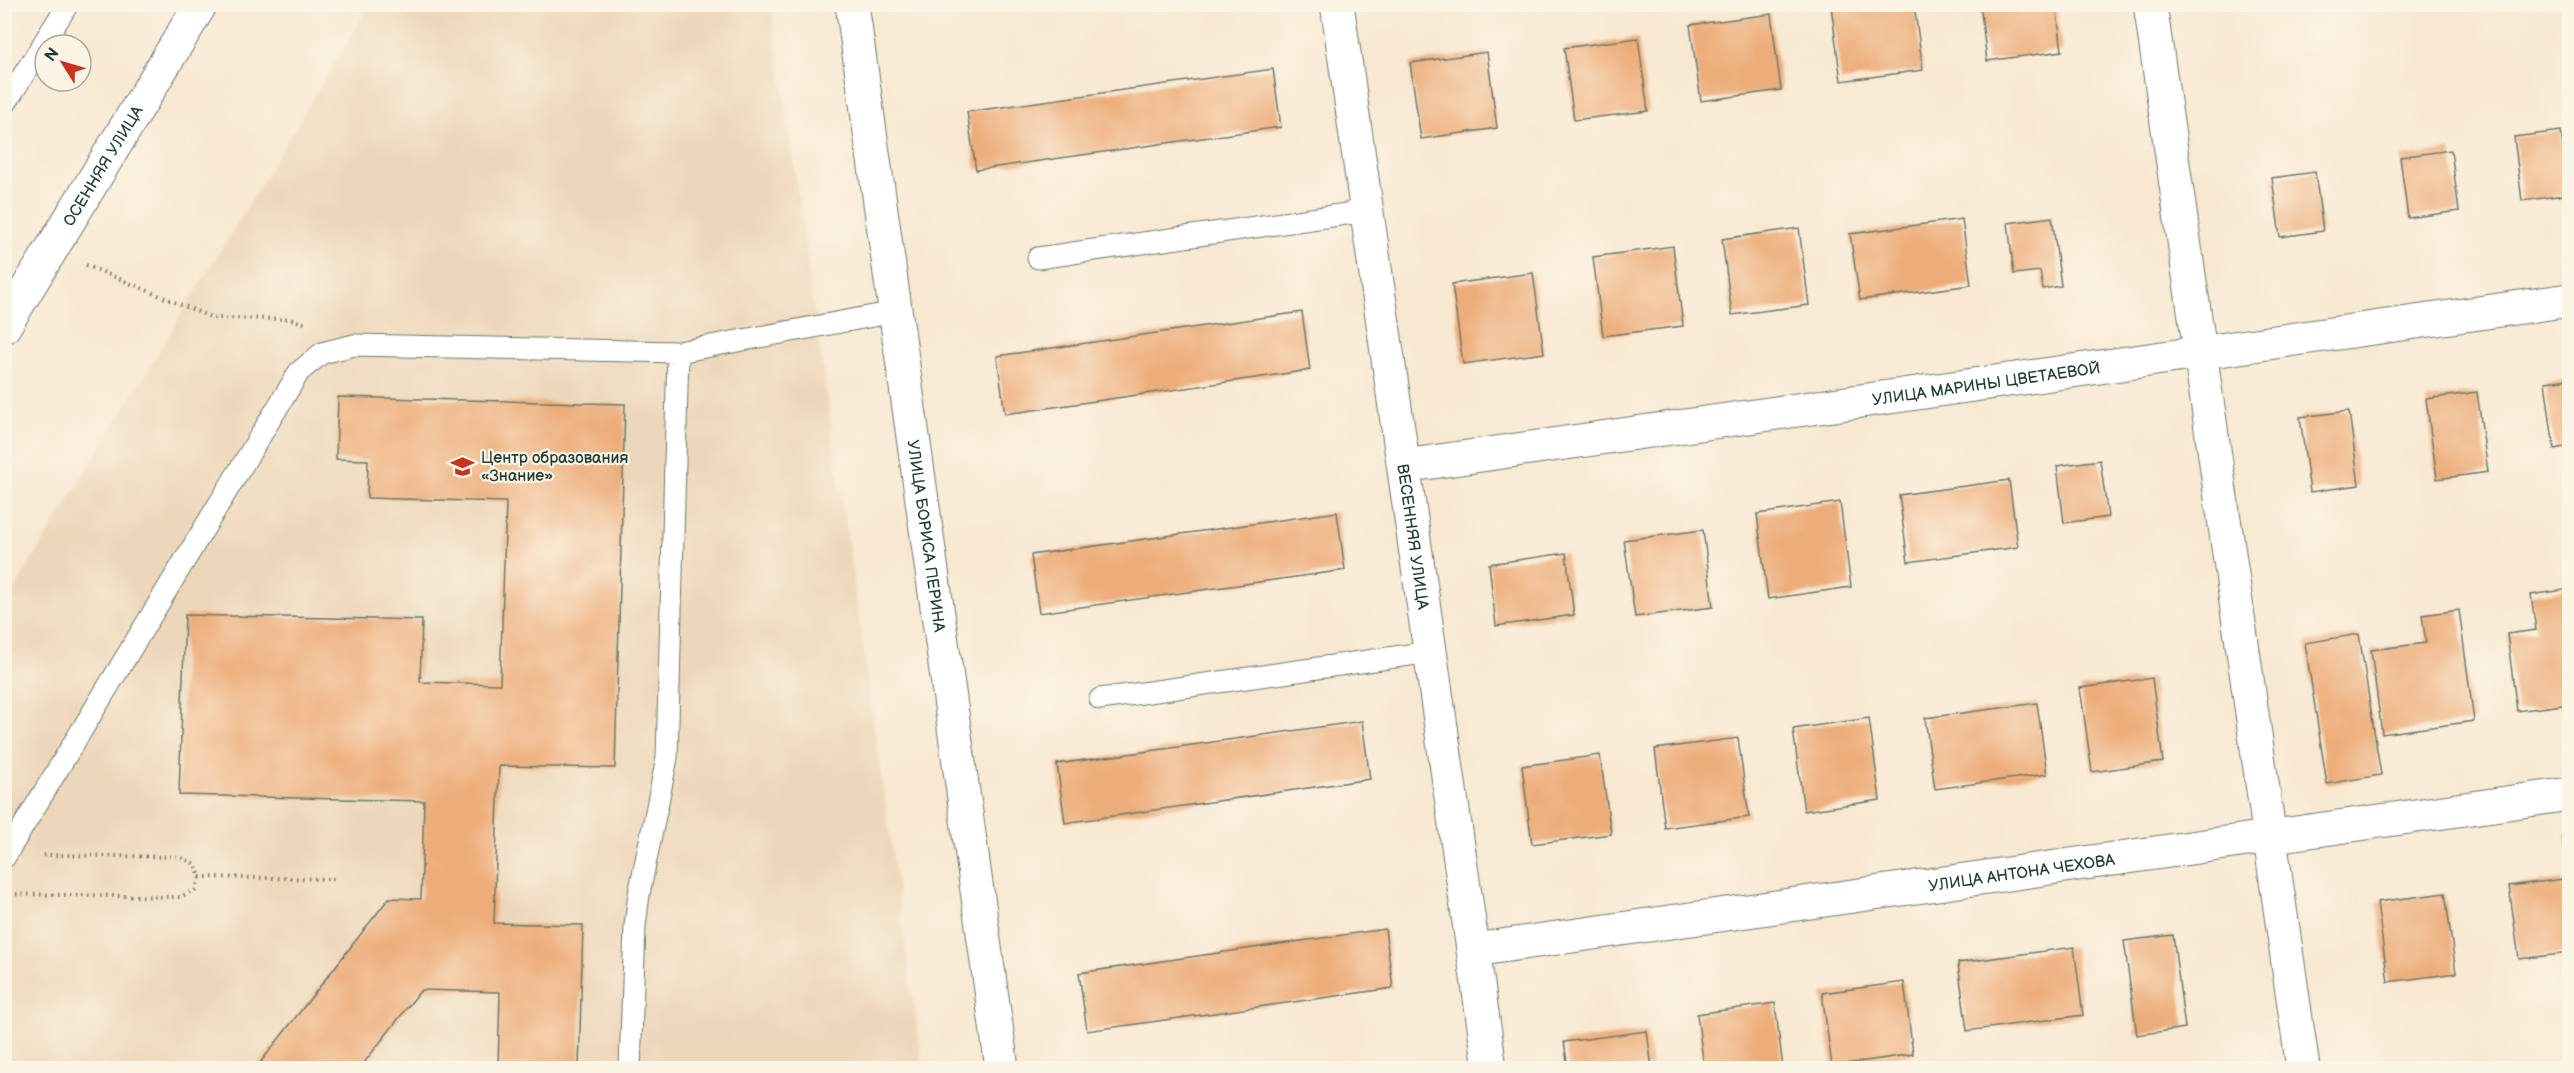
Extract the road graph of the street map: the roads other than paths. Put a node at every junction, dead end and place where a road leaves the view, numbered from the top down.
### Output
1 (68, 4) edge
2 (201, 4) edge
3 (852, 4) edge
4 (1337, 4) edge
5 (2150, 4) edge
6 (4, 106) edge
7 (1367, 211) junction
8 (1038, 258) dead end
9 (2570, 300) edge
10 (9, 310) edge
11 (895, 312) junction
12 (678, 352) junction
13 (2200, 353) junction
14 (1404, 466) junction
15 (1430, 652) junction
16 (1100, 699) dead end
17 (2570, 795) edge
18 (2270, 837) junction
19 (6, 856) edge
20 (1473, 950) junction
21 (630, 1068) edge
22 (1002, 1068) edge
23 (1490, 1068) edge
24 (2303, 1068) edge

1 - 6 lane
2 - 10 street, ОСЕННЯЯ УЛИЦА
3 - 11 street, УЛИЦА БОРИСА ПЕРИНА
4 - 7 street, ВЕСЕННЯЯ УЛИЦА
5 - 13 street
7 - 8 lane
7 - 14 street, ВЕСЕННЯЯ УЛИЦА
9 - 13 street, УЛИЦА МАРИНЫ ЦВЕТАЕВОЙ
11 - 12 lane
11 - 22 street, УЛИЦА БОРИСА ПЕРИНА
12 - 19 lane
12 - 21 lane
13 - 14 street, УЛИЦА МАРИНЫ ЦВЕТАЕВОЙ
13 - 18 street
14 - 15 street, ВЕСЕННЯЯ УЛИЦА
15 - 16 lane
15 - 20 street, ВЕСЕННЯЯ УЛИЦА
17 - 18 street, УЛИЦА АНТОНА ЧЕХОВА
18 - 20 street, УЛИЦА АНТОНА ЧЕХОВА
18 - 24 street
20 - 23 street, ВЕСЕННЯЯ УЛИЦА

